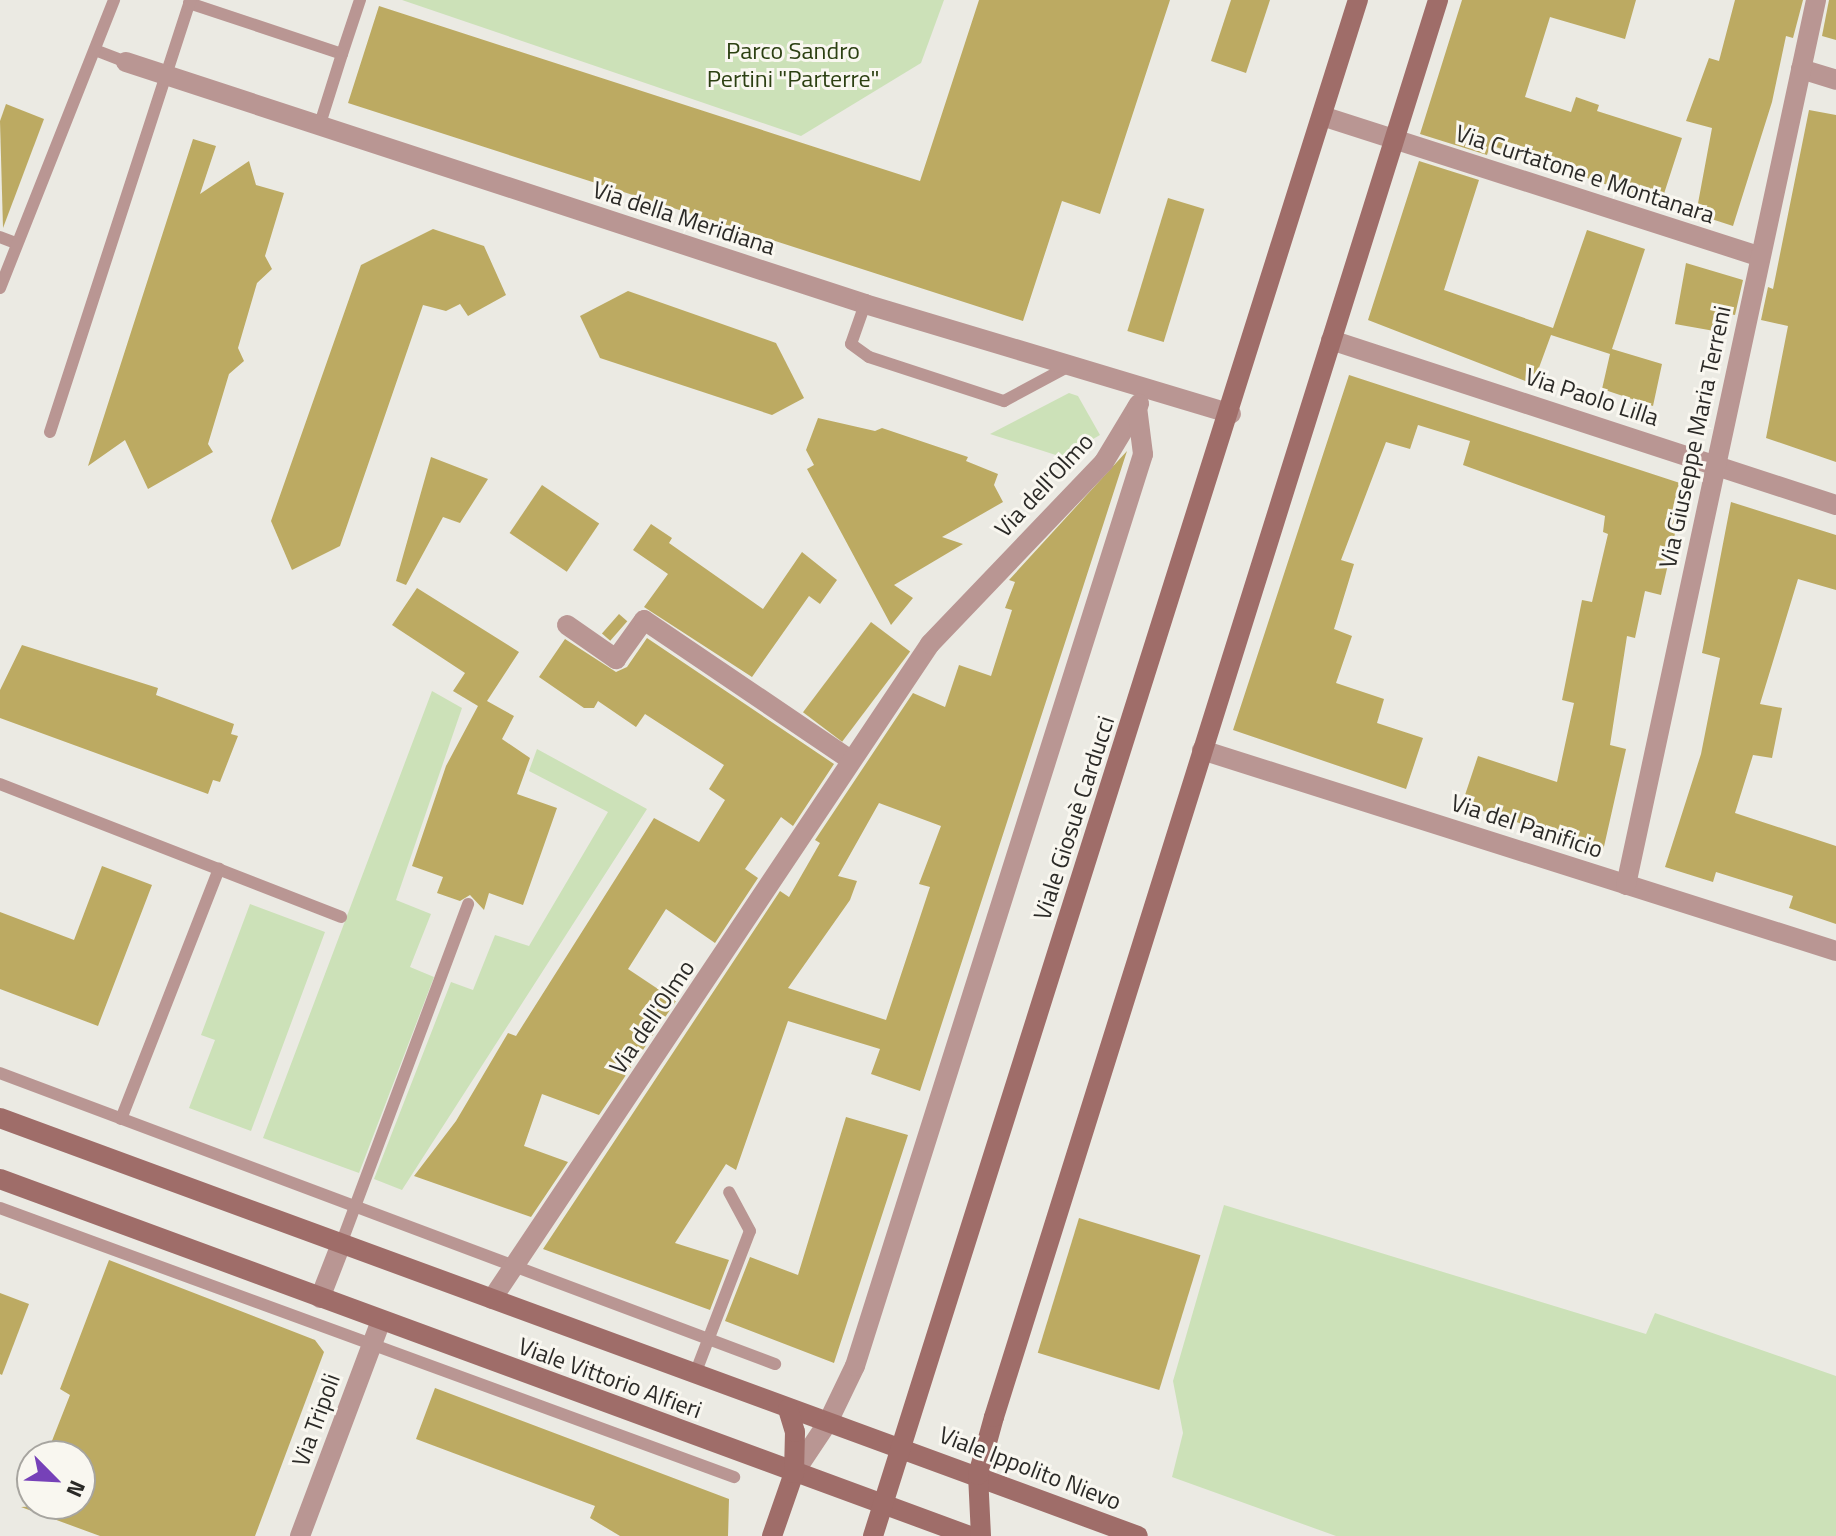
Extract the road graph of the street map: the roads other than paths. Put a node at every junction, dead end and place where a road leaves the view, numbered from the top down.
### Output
1 (114, 0) edge
2 (360, 0) edge
3 (1358, 0) edge
4 (1438, 0) edge
5 (1816, 0) edge
6 (190, 1) edge
7 (95, 50) junction
8 (342, 54) junction
9 (126, 62) joint
10 (1801, 69) junction
11 (165, 75) junction
12 (1836, 80) edge
13 (1322, 116) junction
14 (319, 127) junction
15 (1395, 140) junction
16 (0, 237) edge
17 (16, 243) junction
18 (1760, 257) junction
19 (0, 288) edge
20 (865, 304) junction
21 (1331, 340) junction
22 (1069, 366) junction
23 (1142, 398) junction
24 (1231, 414) junction
25 (50, 432) dead end
26 (1715, 464) junction
27 (1836, 505) edge
28 (567, 625) dead end
29 (1202, 750) junction
30 (851, 760) junction
31 (0, 784) edge
32 (219, 869) junction
33 (1626, 885) junction
34 (468, 904) dead end
35 (341, 917) dead end
36 (1836, 951) edge
37 (0, 1073) edge
38 (0, 1118) edge
39 (121, 1119) junction
40 (0, 1179) edge
41 (729, 1192) dead end
42 (0, 1208) edge
43 (355, 1208) junction
44 (341, 1244) junction
45 (514, 1265) junction
46 (320, 1298) junction
47 (492, 1299) junction
48 (381, 1321) junction
49 (709, 1339) junction
50 (372, 1344) junction
51 (775, 1364) dead end
52 (695, 1374) junction
53 (788, 1409) junction
54 (828, 1422) junction
55 (903, 1448) junction
56 (794, 1473) junction
57 (978, 1475) junction
58 (734, 1477) dead end
59 (883, 1505) junction
60 (300, 1536) edge
61 (772, 1536) edge
62 (873, 1536) edge
63 (970, 1536) edge
64 (981, 1536) edge
65 (1138, 1536) edge

1 - 7 lane
2 - 8 lane
3 - 13 main road, Viale Giosuè Carducci
4 - 15 main road
5 - 10 street, Via Giuseppe Maria Terreni
6 - 8 lane
6 - 11 lane
7 - 9 lane
7 - 17 lane
8 - 14 lane
9 - 11 street, Via della Meridiana
10 - 12 street
10 - 18 street, Via Giuseppe Maria Terreni
11 - 14 street, Via della Meridiana
11 - 25 lane
13 - 15 street
13 - 24 main road, Viale Giosuè Carducci
14 - 20 street, Via della Meridiana
15 - 18 street, Via Curtatone e Montanara
15 - 21 main road
16 - 17 lane
17 - 19 lane
18 - 26 street, Via Giuseppe Maria Terreni
20 - 22 street, Via della Meridiana
20 - 22 lane
21 - 26 street, Via Paolo Lilla
21 - 29 main road
22 - 23 street, Via della Meridiana
23 - 24 street, Via della Meridiana
23 - 30 street, Via dell'Olmo
23 - 54 street, Viale Giosuè Carducci
24 - 55 main road, Viale Giosuè Carducci
26 - 27 street, Via Paolo Lilla
26 - 33 street, Via Giuseppe Maria Terreni
28 - 30 street
29 - 33 street, Via del Panificio
29 - 57 main road
30 - 45 street, Via dell'Olmo
31 - 32 lane
32 - 35 lane
32 - 39 lane
33 - 36 street, Via del Panificio
34 - 43 lane
37 - 39 lane
38 - 44 main road, Viale Vittorio Alfieri
39 - 43 lane
40 - 46 main road, Viale Vittorio Alfieri
41 - 49 lane
42 - 50 lane
43 - 44 lane
43 - 45 lane
44 - 46 street
44 - 47 main road, Viale Vittorio Alfieri
45 - 47 street, Via dell'Olmo
45 - 49 lane
46 - 48 main road, Viale Vittorio Alfieri
47 - 52 main road, Viale Vittorio Alfieri
48 - 50 street, Via Tripoli
48 - 56 main road, Viale Vittorio Alfieri
49 - 51 lane
49 - 52 lane
50 - 58 lane
50 - 60 street, Via Tripoli
52 - 53 main road, Viale Vittorio Alfieri
53 - 54 main road, Viale Vittorio Alfieri
53 - 56 main road, Viale Giosuè Carducci
54 - 55 main road, Viale Vittorio Alfieri
54 - 56 street, Viale Giosuè Carducci
55 - 57 main road, Viale Ippolito Nievo
55 - 59 main road, Viale Giosuè Carducci
56 - 59 main road, Viale Vittorio Alfieri
56 - 61 main road, Viale Giosuè Carducci
57 - 64 main road
57 - 65 main road, Viale Ippolito Nievo
59 - 62 main road, Viale Giosuè Carducci
59 - 63 main road

